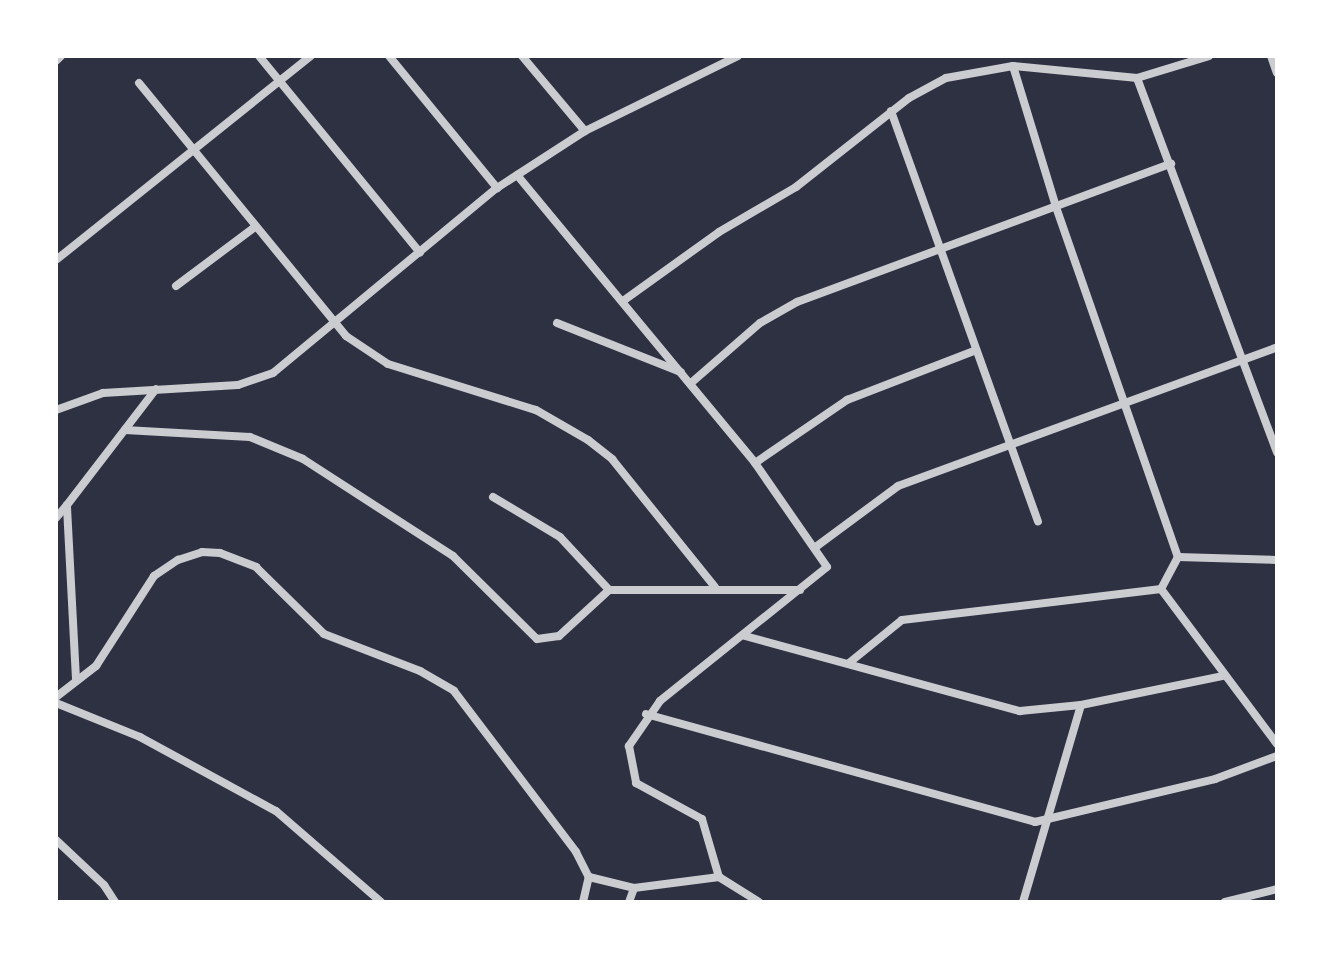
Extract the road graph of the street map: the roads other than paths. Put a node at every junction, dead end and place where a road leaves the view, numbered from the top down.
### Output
1 (61, 56) edge
2 (259, 56) edge
3 (311, 56) edge
4 (389, 56) edge
5 (522, 56) edge
6 (738, 56) edge
7 (1209, 56) edge
8 (1271, 56) edge
9 (56, 61) edge
10 (1013, 66) junction
11 (1277, 73) edge
12 (1137, 78) junction
13 (281, 82) junction
14 (139, 83) dead end
15 (891, 111) junction
16 (585, 131) junction
17 (195, 151) junction
18 (1171, 164) junction
19 (517, 175) junction
20 (497, 188) junction
21 (1056, 207) junction
22 (255, 227) junction
23 (940, 251) junction
24 (420, 253) junction
25 (56, 260) edge
26 (176, 286) dead end
27 (623, 301) junction
28 (333, 321) junction
29 (557, 323) dead end
30 (1277, 347) edge
31 (974, 351) junction
32 (1243, 360) junction
33 (681, 372) junction
34 (691, 383) junction
35 (156, 389) junction
36 (1125, 404) junction
37 (56, 410) edge
38 (125, 430) junction
39 (1007, 446) junction
40 (1277, 453) edge
41 (755, 463) junction
42 (493, 497) dead end
43 (67, 505) junction
44 (56, 518) edge
45 (1038, 521) dead end
46 (817, 546) junction
47 (1178, 557) junction
48 (1277, 560) edge
49 (715, 587) junction
50 (1161, 589) junction
51 (609, 590) junction
52 (800, 590) junction
53 (745, 636) junction
54 (849, 663) junction
55 (1222, 676) junction
56 (76, 679) junction
57 (56, 683) edge
58 (67, 687) junction
59 (56, 697) edge
60 (56, 703) edge
61 (1081, 705) junction
62 (646, 714) junction
63 (1277, 744) edge
64 (1277, 756) edge
65 (1049, 820) junction
66 (56, 840) edge
67 (589, 877) junction
68 (719, 877) junction
69 (634, 888) junction
70 (1277, 889) edge
71 (115, 902) edge
72 (381, 902) edge
73 (583, 902) edge
74 (629, 902) edge
75 (759, 902) edge
76 (1023, 902) edge
77 (1225, 902) edge

1 - 9 street
2 - 13 street
3 - 13 street
4 - 20 street
5 - 16 street
6 - 16 street
7 - 12 street
8 - 11 street
10 - 12 street
10 - 15 street
10 - 21 street
12 - 18 street
13 - 17 street
13 - 24 street
14 - 17 street
15 - 23 street
15 - 27 street
16 - 19 street
17 - 22 street
17 - 25 street
18 - 21 street
18 - 32 street
19 - 20 street
19 - 27 street
20 - 24 street
21 - 23 street
21 - 36 street
22 - 26 street
22 - 28 street
23 - 31 street
23 - 34 street
24 - 28 street
27 - 33 street
28 - 35 street
28 - 49 street
29 - 33 street
30 - 32 street
31 - 39 street
31 - 41 street
32 - 36 street
32 - 40 street
33 - 34 street
34 - 41 street
35 - 37 street
35 - 38 street
36 - 39 street
36 - 47 street
38 - 43 street
38 - 51 street
39 - 45 street
39 - 46 street
41 - 46 street
42 - 51 street
43 - 44 street
43 - 56 street
46 - 52 street
47 - 48 street
47 - 50 street
49 - 51 street
49 - 52 street
50 - 54 street
50 - 55 street
52 - 53 street
53 - 54 street
53 - 62 street
54 - 61 street
55 - 61 street
55 - 63 street
56 - 58 street
56 - 67 street
57 - 58 street
58 - 59 street
60 - 72 street
61 - 65 street
62 - 65 street
62 - 68 street
64 - 65 street
65 - 76 street
66 - 71 street
67 - 69 street
67 - 73 street
68 - 69 street
68 - 75 street
69 - 74 street
70 - 77 street

